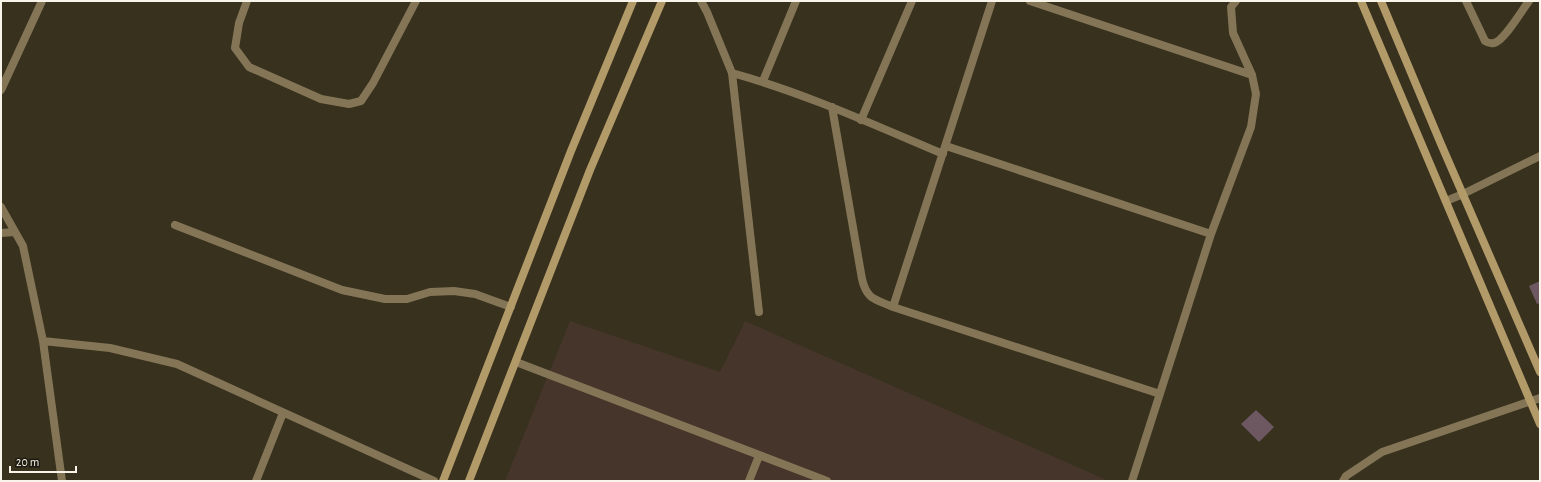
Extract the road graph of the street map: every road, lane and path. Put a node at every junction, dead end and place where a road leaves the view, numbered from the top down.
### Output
1 (42, 1) edge
2 (247, 1) edge
3 (416, 1) edge
4 (633, 1) edge
5 (662, 1) edge
6 (701, 1) edge
7 (796, 1) edge
8 (912, 1) edge
9 (992, 1) edge
10 (1030, 1) edge
11 (1236, 1) edge
12 (1361, 1) edge
13 (1381, 1) edge
14 (1466, 1) edge
15 (1529, 1) edge
16 (732, 73) junction
17 (1252, 75) junction
18 (763, 81) junction
19 (1, 90) edge
20 (832, 107) junction
21 (861, 120) junction
22 (944, 150) junction
23 (1540, 156) edge
24 (1462, 194) junction
25 (1446, 201) junction
26 (1, 207) edge
27 (175, 225) dead end
28 (15, 232) junction
29 (1, 233) edge
30 (1211, 234) junction
31 (511, 307) junction
32 (894, 307) junction
33 (759, 312) dead end
34 (43, 342) junction
35 (516, 362) junction
36 (1540, 372) edge
37 (1160, 394) junction
38 (1540, 398) edge
39 (1530, 402) junction
40 (283, 413) junction
41 (1540, 424) edge
42 (759, 456) junction
43 (62, 481) edge
44 (256, 481) edge
45 (434, 481) edge
46 (443, 481) edge
47 (469, 481) edge
48 (749, 481) edge
49 (827, 481) edge
50 (1132, 481) edge
51 (1342, 481) edge

1 - 19 street
2 - 3 street
4 - 31 main road
5 - 35 main road
6 - 16 street
7 - 18 street
8 - 21 street
9 - 22 street
10 - 17 street
11 - 17 street
12 - 25 main road
13 - 24 main road
14 - 15 street
16 - 18 street
16 - 33 street
17 - 30 street
18 - 20 street
20 - 21 street
20 - 32 street
21 - 22 street
22 - 30 street
22 - 32 street
23 - 24 street
24 - 25 street
24 - 36 main road
25 - 39 main road
26 - 28 street
27 - 31 street
28 - 29 street
28 - 34 street
30 - 37 street
31 - 46 main road
32 - 37 street
34 - 40 street
34 - 43 street
35 - 42 street
35 - 47 main road
37 - 50 street
38 - 39 street
39 - 41 main road
39 - 51 street
40 - 44 street
40 - 45 street
42 - 48 street
42 - 49 street

